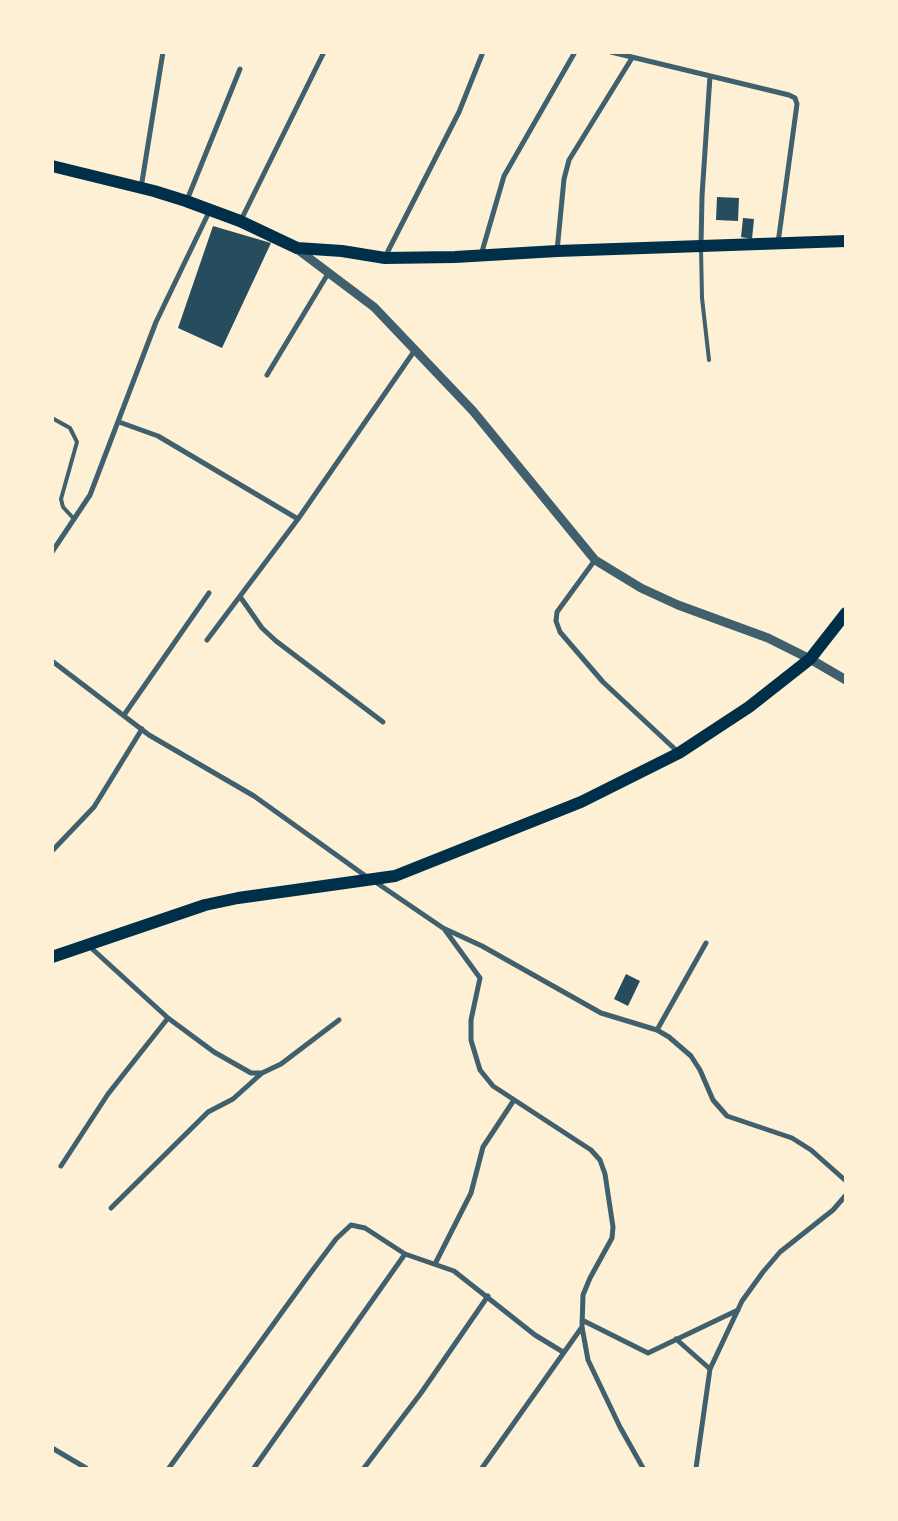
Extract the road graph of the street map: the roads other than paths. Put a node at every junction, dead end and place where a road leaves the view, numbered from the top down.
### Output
1 (163, 52) edge
2 (324, 52) edge
3 (483, 52) edge
4 (576, 52) edge
5 (611, 52) edge
6 (632, 58) junction
7 (240, 69) dead end
8 (710, 76) junction
9 (52, 166) edge
10 (140, 188) junction
11 (186, 201) junction
12 (210, 210) junction
13 (240, 221) junction
14 (846, 241) edge
15 (778, 243) junction
16 (701, 246) junction
17 (297, 248) junction
18 (557, 251) junction
19 (481, 256) junction
20 (385, 258) junction
21 (329, 272) junction
22 (415, 350) junction
23 (709, 360) dead end
24 (267, 376) dead end
25 (52, 418) edge
26 (119, 422) junction
27 (298, 519) junction
28 (75, 520) junction
29 (52, 552) edge
30 (595, 560) junction
31 (209, 594) dead end
32 (240, 598) junction
33 (846, 613) edge
34 (207, 640) dead end
35 (810, 658) junction
36 (52, 661) edge
37 (846, 680) edge
38 (124, 715) junction
39 (383, 722) dead end
40 (142, 729) junction
41 (678, 752) junction
42 (52, 851) edge
43 (372, 880) junction
44 (443, 928) junction
45 (706, 943) dead end
46 (86, 944) junction
47 (52, 957) edge
48 (168, 1018) junction
49 (339, 1020) dead end
50 (657, 1030) junction
51 (262, 1073) junction
52 (514, 1100) junction
53 (61, 1166) dead end
54 (846, 1181) edge
55 (846, 1195) edge
56 (111, 1208) dead end
57 (405, 1254) junction
58 (435, 1264) junction
59 (488, 1296) junction
60 (738, 1310) junction
61 (582, 1324) junction
62 (676, 1339) junction
63 (563, 1352) junction
64 (710, 1369) junction
65 (52, 1448) edge
66 (86, 1468) edge
67 (169, 1468) edge
68 (254, 1468) edge
69 (364, 1468) edge
70 (482, 1468) edge
71 (643, 1468) edge
72 (696, 1468) edge

1 - 10 street
2 - 13 street
3 - 20 street
4 - 19 street
5 - 6 street
6 - 8 street
6 - 18 street
7 - 11 street
8 - 15 street
8 - 16 street
9 - 10 main road
10 - 11 main road
11 - 12 main road
12 - 13 main road
12 - 26 street
13 - 17 main road
14 - 15 main road
15 - 16 main road
16 - 18 main road
16 - 23 lane
17 - 20 main road
17 - 21 street
18 - 19 main road
19 - 20 main road
21 - 22 street
21 - 24 street
22 - 27 street
22 - 30 street
25 - 28 lane
26 - 27 street
26 - 28 street
27 - 32 street
28 - 29 street
30 - 35 street
30 - 41 street
31 - 38 street
32 - 34 street
32 - 39 street
33 - 35 main road
35 - 37 street
35 - 41 main road
36 - 38 street
38 - 40 street
40 - 42 street
40 - 43 street
41 - 43 main road
43 - 44 street
43 - 46 main road
44 - 50 street
44 - 52 street
45 - 50 street
46 - 47 main road
46 - 48 street
48 - 51 street
48 - 53 street
49 - 51 street
50 - 54 street
51 - 56 street
52 - 58 street
52 - 61 street
55 - 60 street
57 - 58 street
57 - 67 street
57 - 68 street
58 - 59 street
59 - 63 street
59 - 69 street
60 - 62 street
60 - 64 street
61 - 62 street
61 - 63 street
61 - 71 street
62 - 64 street
63 - 70 street
64 - 72 street
65 - 66 street

